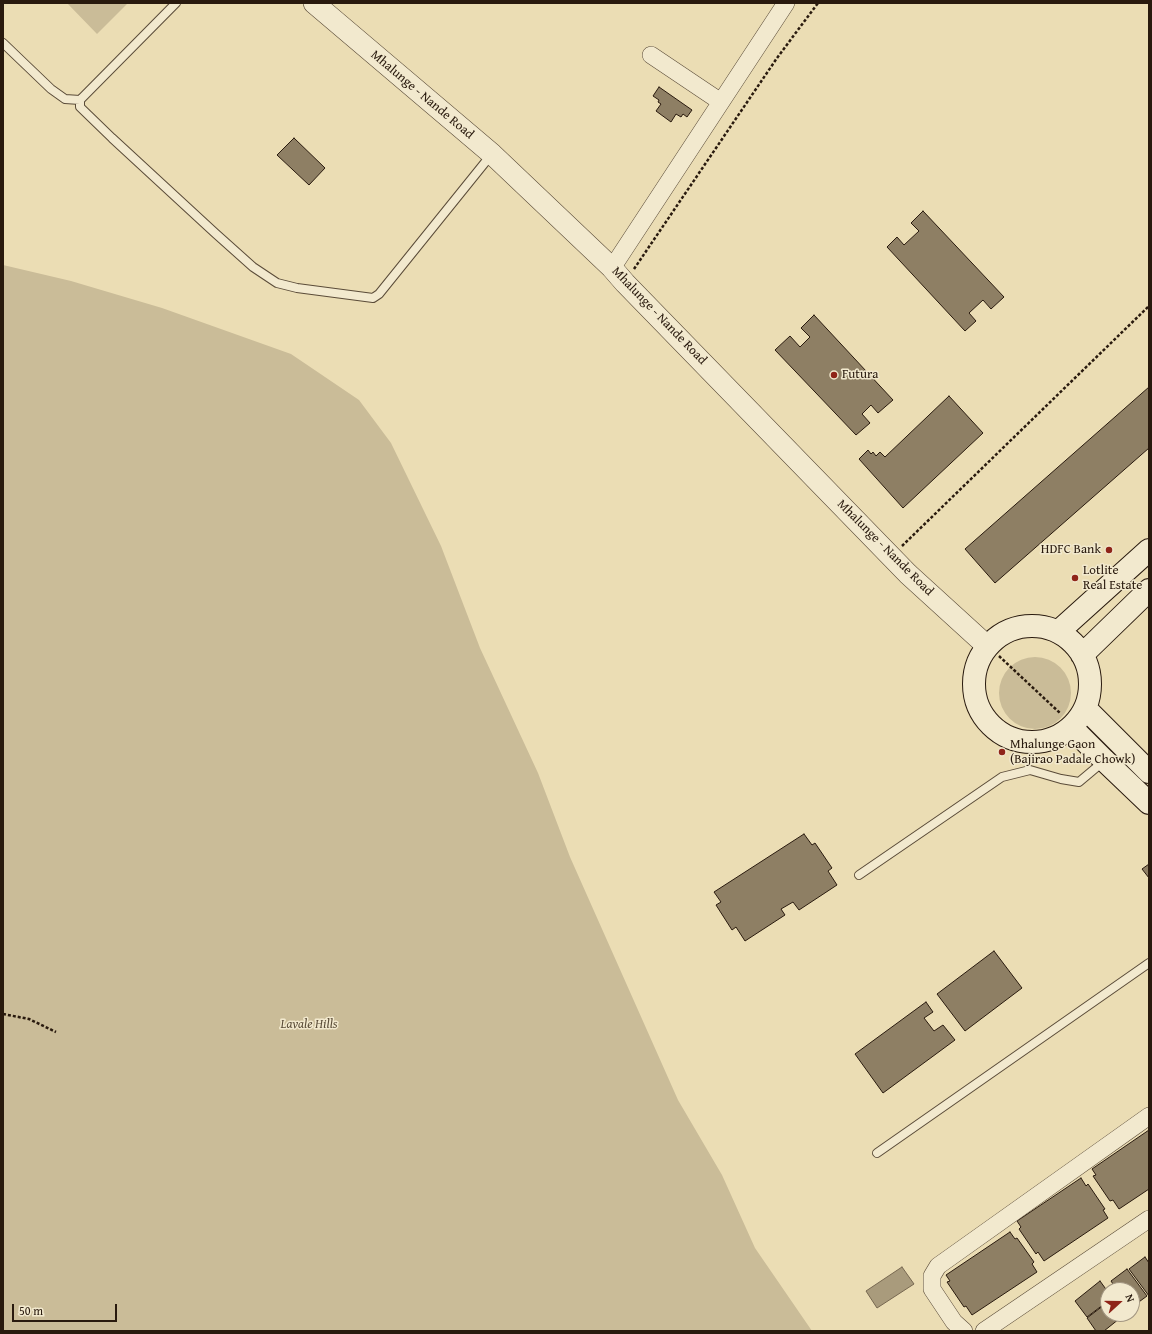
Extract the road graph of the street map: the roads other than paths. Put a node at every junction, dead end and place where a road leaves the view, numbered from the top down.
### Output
1 (176, 3) edge
2 (314, 3) edge
3 (786, 3) edge
4 (3, 43) edge
5 (651, 55) dead end
6 (80, 100) junction
7 (721, 102) junction
8 (492, 154) junction
9 (619, 276) junction
10 (1149, 550) edge
11 (1149, 590) edge
12 (1058, 632) junction
13 (987, 646) junction
14 (1082, 655) junction
15 (1086, 709) junction
16 (1071, 727) junction
17 (1104, 760) junction
18 (1149, 772) edge
19 (1149, 804) edge
20 (859, 875) dead end
21 (1149, 963) edge
22 (1149, 1116) edge
23 (877, 1153) dead end
24 (1149, 1219) edge
25 (964, 1331) edge
26 (984, 1331) edge

1 - 6 lane
2 - 8 street, Mhalunge - Nande Road
3 - 7 street
4 - 6 lane
5 - 7 street
6 - 8 lane
7 - 9 street
8 - 9 street, Mhalunge - Nande Road
9 - 13 street, Mhalunge - Nande Road
10 - 12 main road
11 - 14 main road
12 - 13 main road
12 - 14 main road
13 - 16 main road
14 - 15 main road
15 - 16 main road
15 - 18 main road
16 - 17 main road
17 - 19 main road
17 - 20 lane
21 - 23 lane
22 - 25 street
24 - 26 street

